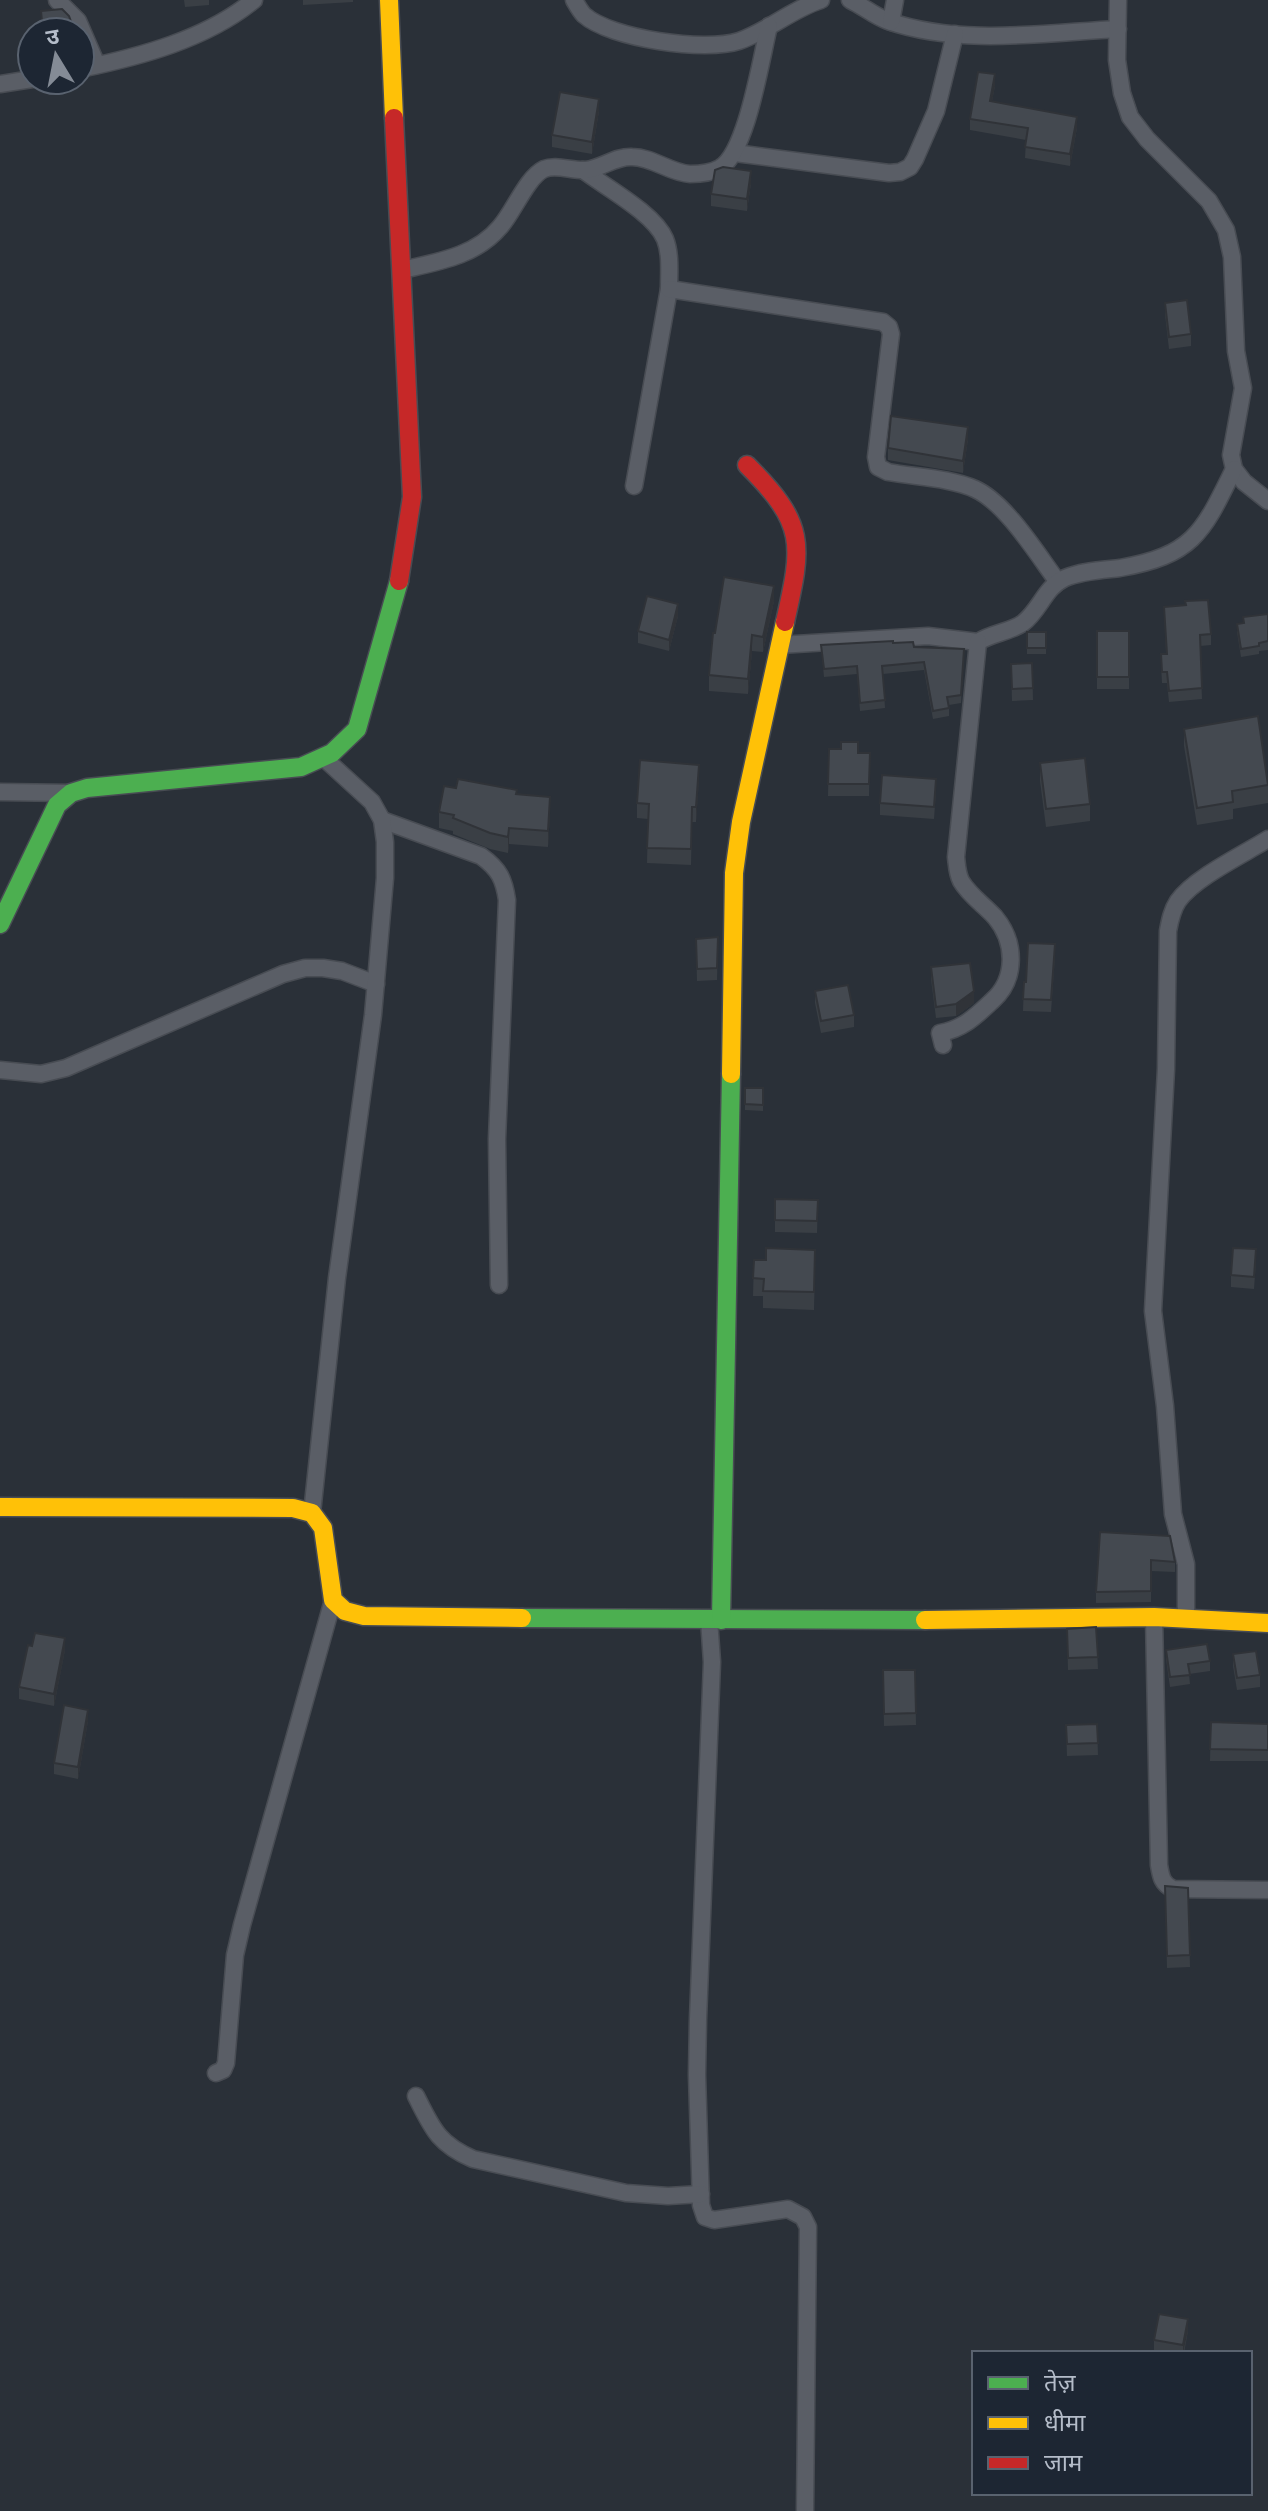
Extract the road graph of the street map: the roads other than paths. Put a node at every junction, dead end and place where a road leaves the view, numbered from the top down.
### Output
1 (57, 0) edge
2 (254, 0) edge
3 (389, 0) edge
4 (574, 0) edge
5 (821, 0) edge
6 (850, 0) edge
7 (895, 0) edge
8 (1118, 0) edge
9 (73, 16) edge
10 (891, 22) junction
11 (769, 26) junction
12 (1118, 29) junction
13 (955, 34) junction
14 (96, 65) edge
15 (735, 153) junction
16 (583, 170) junction
17 (402, 270) junction
18 (669, 289) junction
19 (747, 465) dead end
20 (1234, 469) junction
21 (634, 486) dead end
22 (1268, 501) edge
23 (1058, 582) junction
24 (978, 642) junction
25 (779, 645) junction
26 (325, 759) junction
27 (0, 792) edge
28 (71, 793) junction
29 (382, 820) junction
30 (1268, 839) edge
31 (0, 924) edge
32 (376, 984) junction
33 (943, 1045) dead end
34 (0, 1070) edge
35 (499, 1285) dead end
36 (0, 1507) edge
37 (312, 1513) junction
38 (333, 1600) junction
39 (1154, 1617) junction
40 (715, 1619) junction
41 (1186, 1619) junction
42 (1268, 1623) edge
43 (1268, 1890) edge
44 (216, 2073) dead end
45 (416, 2096) dead end
46 (701, 2194) junction
47 (805, 2511) edge

1 - 9 street
2 - 14 street
3 - 17 street
4 - 11 street
5 - 11 street
6 - 10 street
7 - 10 street
8 - 12 street
10 - 13 street
11 - 15 street
12 - 13 street
12 - 20 street
13 - 15 street
15 - 16 street
16 - 17 street
16 - 18 street
17 - 26 street
18 - 21 street
18 - 23 street
19 - 25 street
20 - 22 street
20 - 23 street
23 - 24 street
24 - 25 street
24 - 33 street
25 - 40 street
26 - 28 street
26 - 29 street
27 - 28 street
28 - 31 street
29 - 32 street
29 - 35 street
30 - 41 street
32 - 34 street
32 - 37 street
36 - 37 street
37 - 38 street
38 - 40 street
38 - 44 street
39 - 40 street
39 - 41 street
39 - 43 street
40 - 46 street
41 - 42 street
45 - 46 street
46 - 47 street

